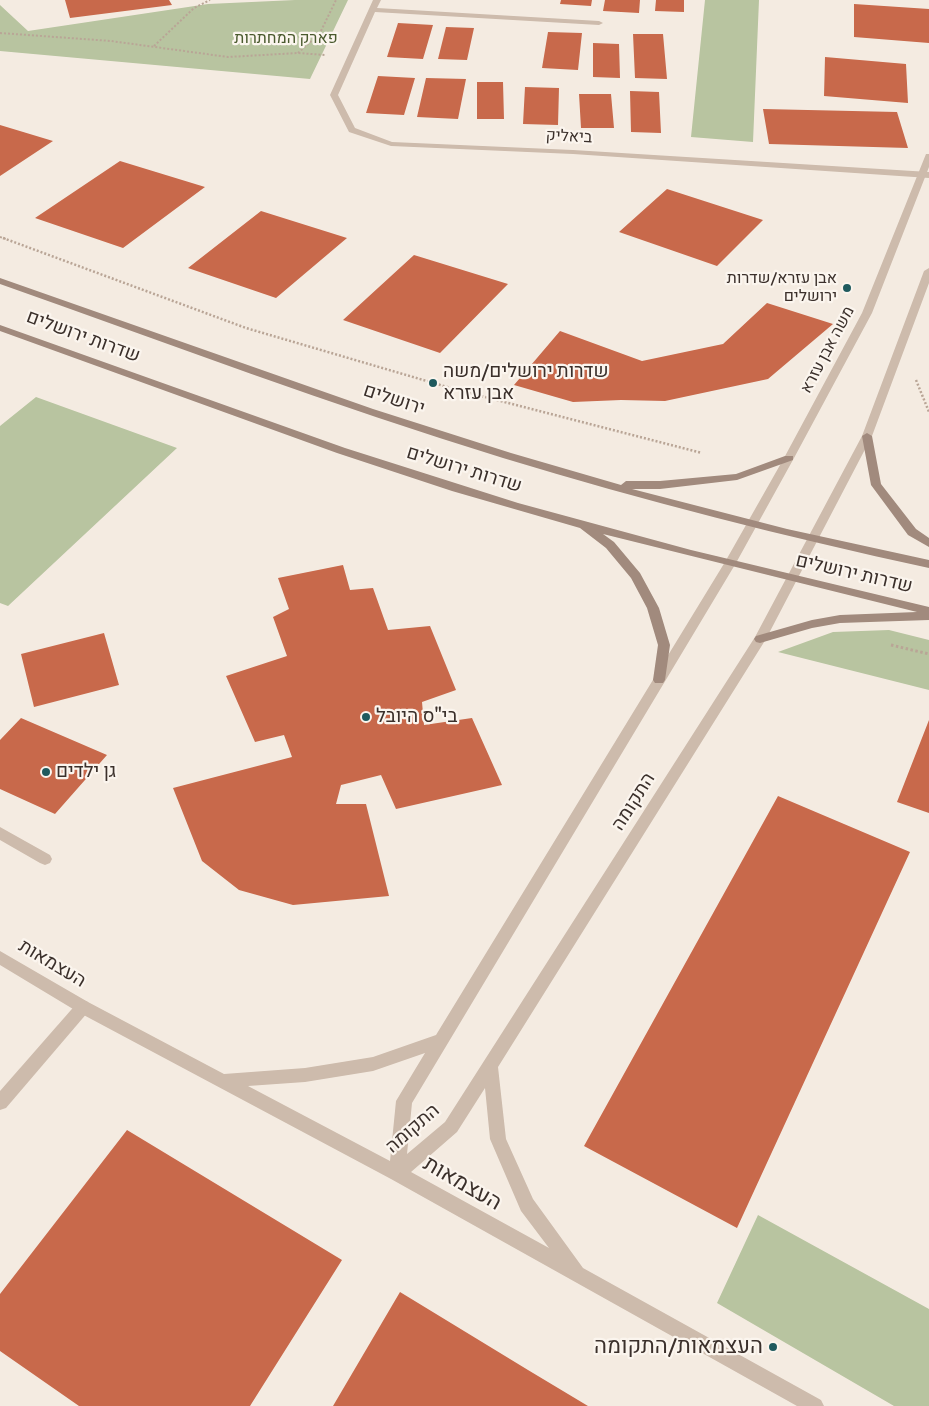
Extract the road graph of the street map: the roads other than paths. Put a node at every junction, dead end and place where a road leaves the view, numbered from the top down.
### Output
1 (378, 0) edge
2 (373, 10) junction
3 (600, 23) dead end
4 (929, 156) edge
5 (926, 175) edge
6 (929, 271) edge
7 (0, 281) edge
8 (0, 328) edge
9 (867, 436) junction
10 (789, 458) junction
11 (609, 485) junction
12 (579, 523) junction
13 (751, 525) junction
14 (813, 539) junction
15 (929, 543) edge
16 (730, 563) junction
17 (929, 564) edge
18 (793, 579) junction
19 (929, 611) edge
20 (929, 616) edge
21 (760, 639) junction
22 (659, 680) junction
23 (0, 833) edge
24 (45, 859) dead end
25 (0, 957) edge
26 (83, 1007) junction
27 (441, 1040) junction
28 (490, 1067) junction
29 (223, 1081) junction
30 (0, 1103) edge
31 (397, 1173) junction
32 (580, 1277) junction
33 (815, 1406) edge

1 - 2 street, ביאליק
2 - 3 street
2 - 5 street, ביאליק
4 - 5 street, משה אבן עזרא
5 - 10 street, משה אבן עזרא
6 - 9 street
7 - 11 main road, ירושלים
8 - 12 main road, שדרות ירושלים
9 - 14 street
9 - 15 main road
10 - 11 main road
10 - 13 street, משה אבן עזרא
11 - 13 main road, ירושלים
12 - 16 main road, שדרות ירושלים
12 - 22 main road
13 - 14 main road, ירושלים
13 - 16 street, התקומה
14 - 17 main road, שדרות ירושלים
14 - 18 street, התקומה
16 - 18 main road, שדרות ירושלים
16 - 22 street, התקומה
18 - 19 main road, שדרות ירושלים
18 - 21 street, התקומה
20 - 21 main road
21 - 28 street, התקומה
22 - 27 street, התקומה
23 - 24 street
25 - 26 street, העצמאות
26 - 29 street, העצמאות
26 - 30 street, העצמאות
27 - 29 street
27 - 31 street, התקומה
28 - 31 street, התקומה
28 - 32 street
29 - 31 street, העצמאות
31 - 32 street, העצמאות
32 - 33 street, העצמאות

